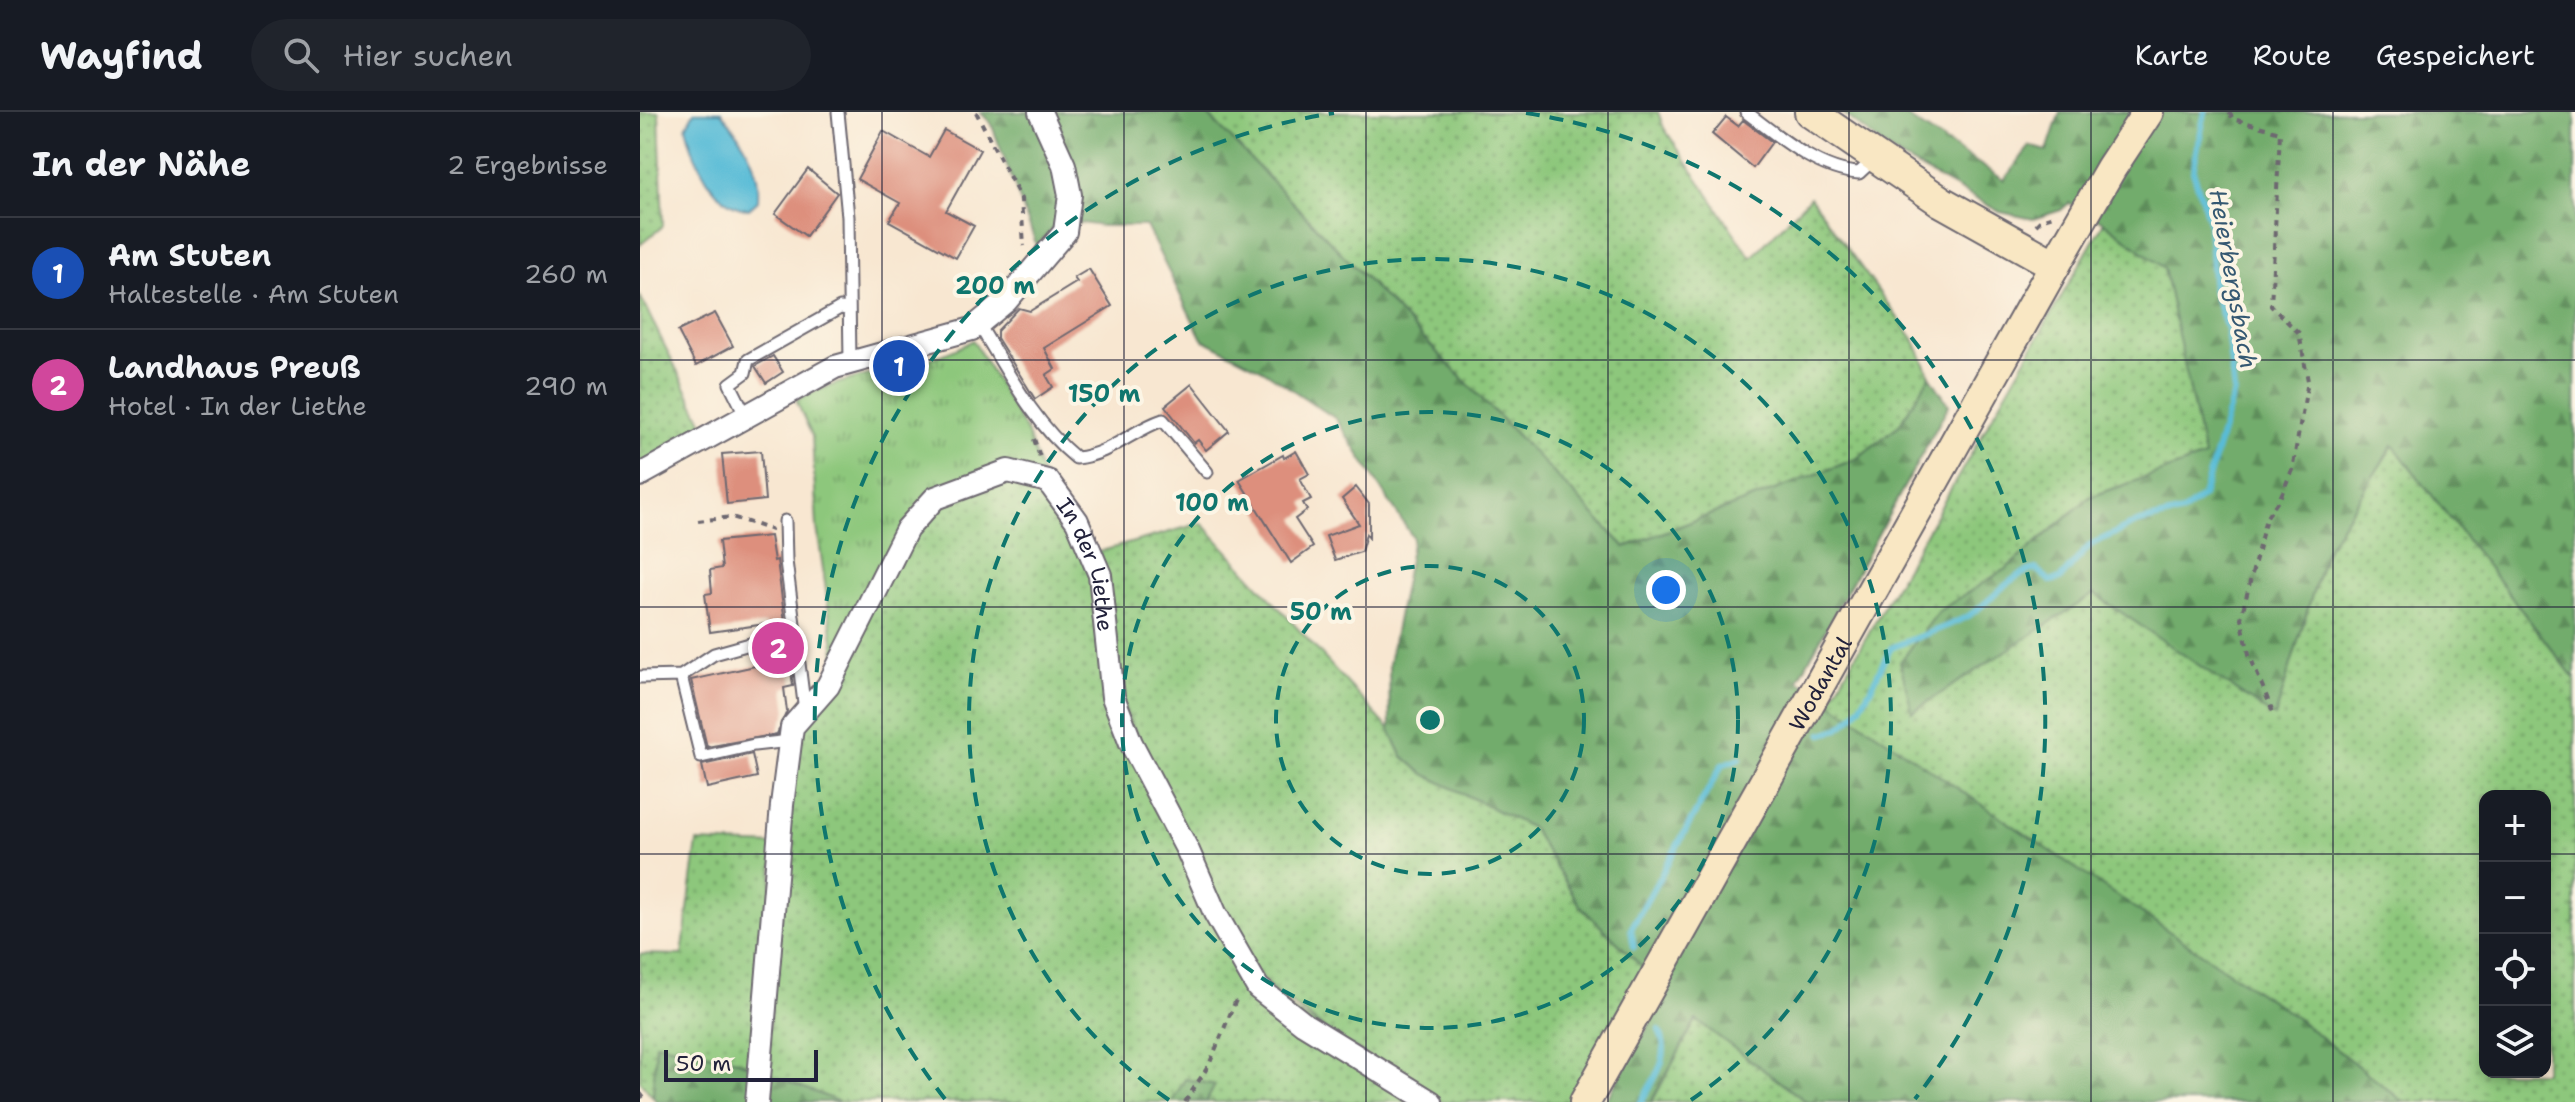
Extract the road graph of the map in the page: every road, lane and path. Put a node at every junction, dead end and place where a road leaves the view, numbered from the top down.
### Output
1 (838, 112) edge
2 (976, 112) edge
3 (1040, 112) edge
4 (1746, 112) edge
5 (1810, 112) edge
6 (2148, 112) edge
7 (2229, 112) edge
8 (1875, 158) junction
9 (2055, 265) junction
10 (1034, 266) junction
11 (848, 309) junction
12 (978, 323) junction
13 (850, 362) junction
14 (745, 414) junction
15 (1207, 472) dead end
16 (640, 475) edge
17 (698, 521) dead end
18 (785, 521) dead end
19 (785, 535) junction
20 (757, 642) dead end
21 (681, 676) junction
22 (640, 677) edge
23 (805, 712) junction
24 (2273, 712) dead end
25 (790, 741) junction
26 (1248, 971) junction
27 (640, 1093) edge
28 (647, 1102) edge
29 (757, 1102) edge
30 (1185, 1102) edge
31 (1431, 1102) edge
32 (1585, 1102) edge

1 - 11 lane
2 - 10 path
3 - 10 street
4 - 8 lane
5 - 8 main road
6 - 9 main road, Wodantal
7 - 24 path
8 - 9 main road
9 - 32 main road, Wodantal
10 - 12 street
11 - 13 lane
11 - 14 lane
12 - 13 street
12 - 15 lane
13 - 14 street
14 - 16 street
17 - 19 path
18 - 19 lane
19 - 23 lane
20 - 21 lane
21 - 22 lane
21 - 25 lane
23 - 25 street, In der Liethe
23 - 26 street, In der Liethe
25 - 29 street, In der Liethe
26 - 30 path
26 - 31 street, In der Liethe
27 - 28 path

